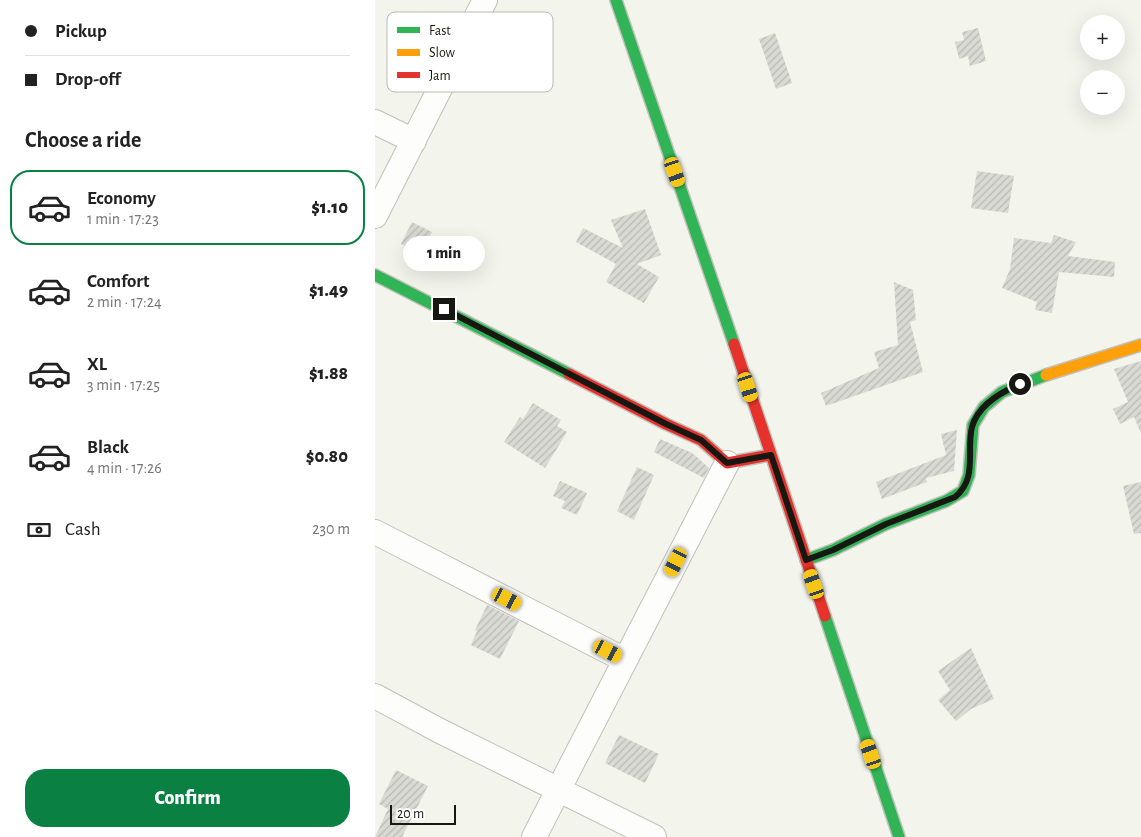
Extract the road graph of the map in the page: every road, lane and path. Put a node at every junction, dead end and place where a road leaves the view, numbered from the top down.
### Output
1 (485, 0) edge
2 (616, 0) edge
3 (479, 12) edge
4 (438, 92) edge
5 (375, 122) edge
6 (414, 140) junction
7 (375, 216) edge
8 (375, 275) edge
9 (1141, 345) edge
10 (771, 455) junction
11 (727, 463) junction
12 (375, 532) edge
13 (806, 560) junction
14 (625, 660) junction
15 (375, 696) edge
16 (558, 790) junction
17 (533, 837) edge
18 (654, 837) edge
19 (899, 837) edge

1 - 3 street
2 - 10 street
4 - 6 street
5 - 6 street
6 - 7 street
8 - 11 street
9 - 13 street
10 - 11 street
10 - 13 street
11 - 14 street
12 - 14 street
13 - 19 street
14 - 16 street
15 - 16 street
16 - 17 street
16 - 18 street

